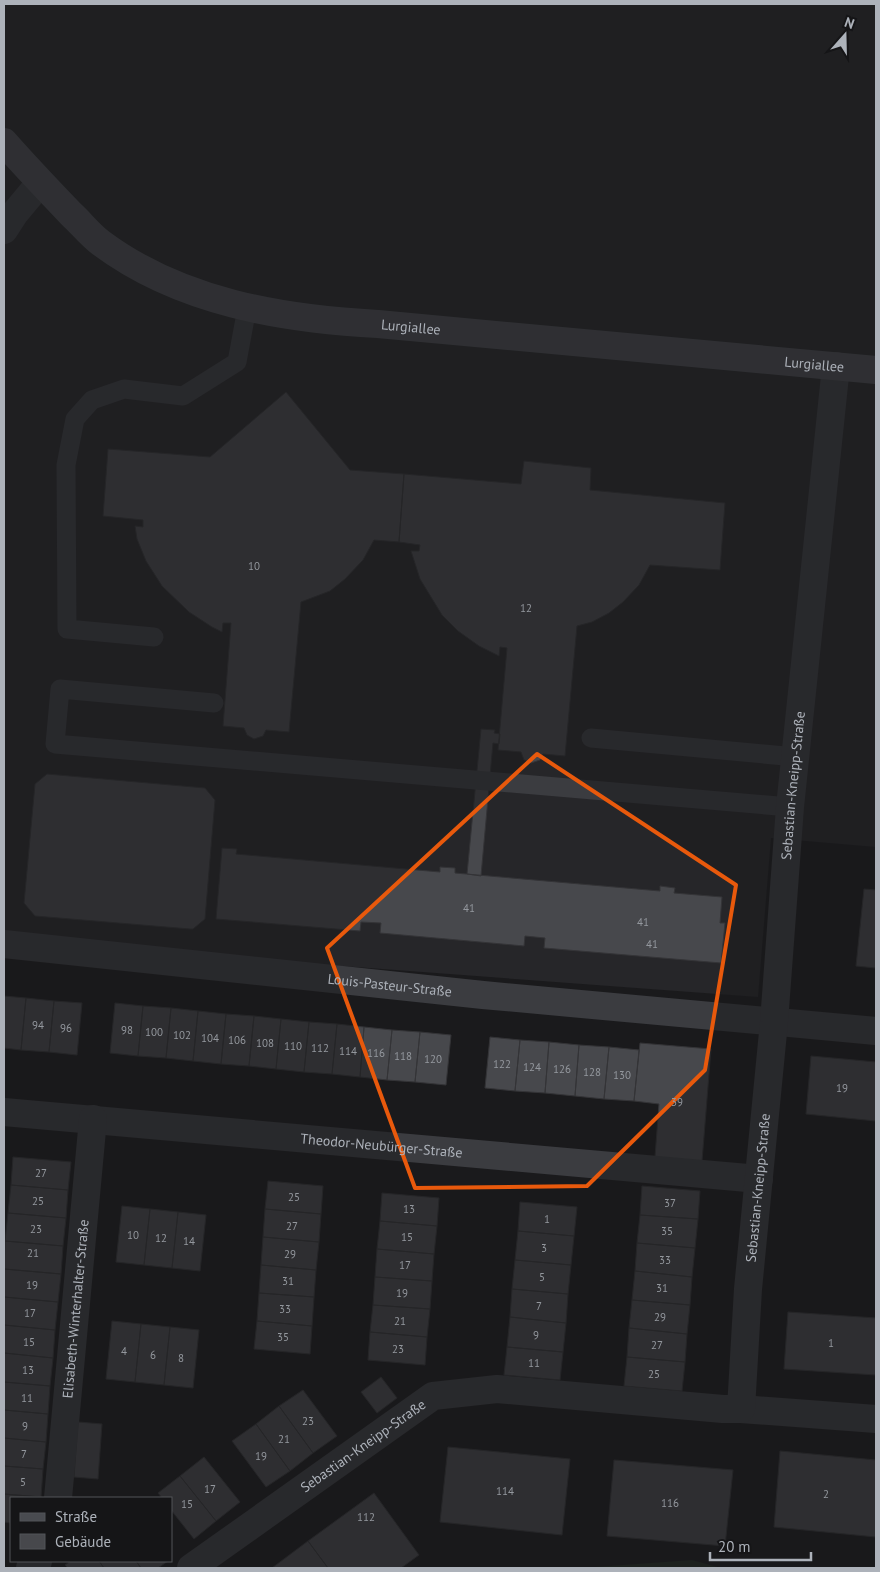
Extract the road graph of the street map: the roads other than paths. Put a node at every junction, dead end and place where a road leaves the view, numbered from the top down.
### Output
1 (4, 142) edge
2 (40, 183) junction
3 (4, 230) edge
4 (247, 308) junction
5 (836, 366) junction
6 (876, 370) edge
7 (154, 637) dead end
8 (214, 703) dead end
9 (591, 738) dead end
10 (796, 758) junction
11 (790, 806) junction
12 (4, 944) edge
13 (774, 1022) junction
14 (876, 1031) edge
15 (4, 1112) edge
16 (93, 1119) junction
17 (759, 1179) junction
18 (741, 1409) junction
19 (876, 1419) edge
20 (58, 1497) edge
21 (191, 1568) edge

1 - 2 street, Lurgiallee
2 - 3 street
2 - 4 street, Lurgiallee
4 - 5 street, Lurgiallee
4 - 7 lane
5 - 6 street, Lurgiallee
5 - 10 street, Sebastian-Kneipp-Straße
8 - 11 lane
9 - 10 lane
10 - 11 street, Sebastian-Kneipp-Straße
11 - 13 street, Sebastian-Kneipp-Straße
12 - 13 street, Louis-Pasteur-Straße
13 - 14 street, Louis-Pasteur-Straße
13 - 17 street, Sebastian-Kneipp-Straße
15 - 16 street, Theodor-Neubürger-Straße
16 - 17 street, Theodor-Neubürger-Straße
16 - 20 street, Elisabeth-Winterhalter-Straße
17 - 18 street, Sebastian-Kneipp-Straße
18 - 19 street
18 - 21 street, Sebastian-Kneipp-Straße

